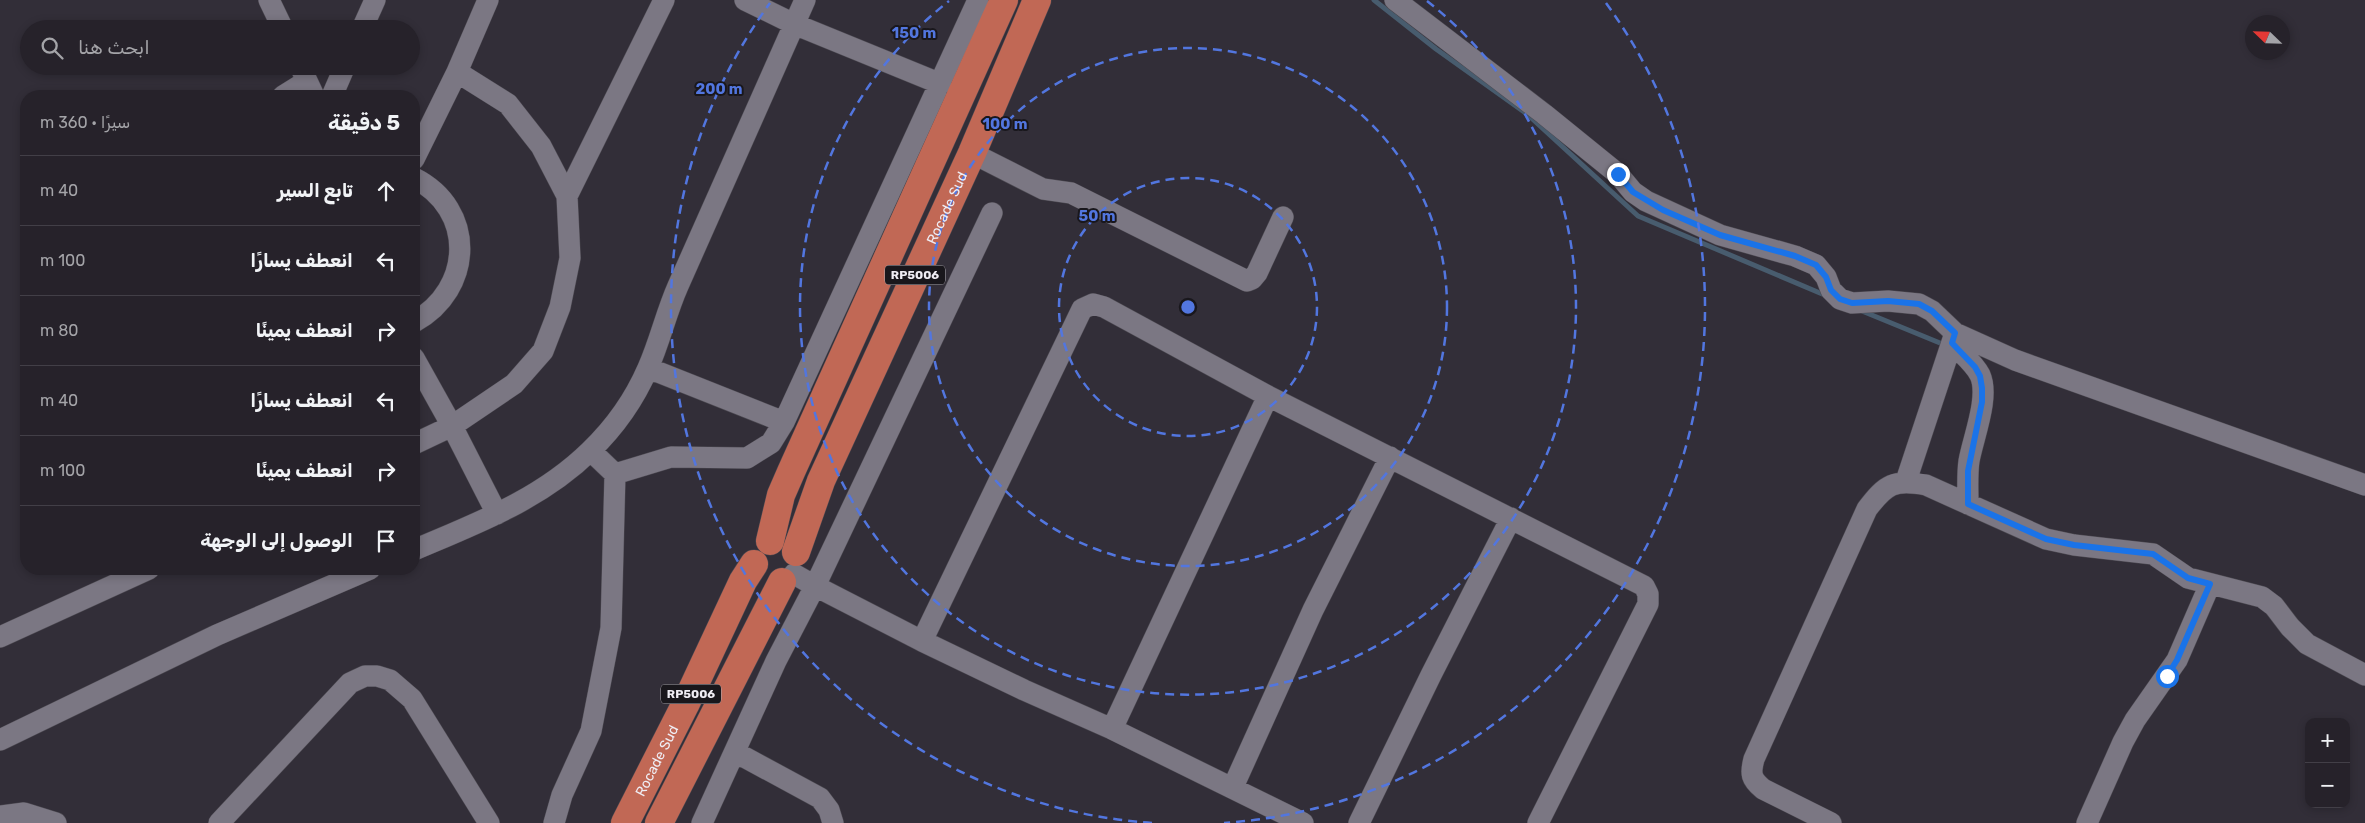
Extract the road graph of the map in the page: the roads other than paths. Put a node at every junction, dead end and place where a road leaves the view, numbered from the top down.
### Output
1 (269, 0) edge
2 (375, 0) edge
3 (488, 0) edge
4 (664, 0) edge
5 (745, 0) edge
6 (805, 0) edge
7 (978, 0) edge
8 (1004, 0) edge
9 (1037, 0) edge
10 (1395, 0) edge
11 (279, 20) edge
12 (366, 20) edge
13 (794, 24) junction
14 (457, 72) junction
15 (341, 75) edge
16 (307, 81) edge
17 (941, 84) junction
18 (293, 90) edge
19 (335, 90) edge
20 (420, 147) edge
21 (972, 153) junction
22 (420, 181) edge
23 (567, 196) junction
24 (992, 214) dead end
25 (1283, 217) dead end
26 (420, 318) edge
27 (1953, 338) junction
28 (648, 368) junction
29 (420, 369) edge
30 (1268, 396) junction
31 (784, 422) junction
32 (452, 426) junction
33 (420, 441) edge
34 (591, 451) junction
35 (1390, 457) junction
36 (615, 474) junction
37 (1906, 481) junction
38 (2365, 485) edge
39 (1968, 504) junction
40 (497, 514) junction
41 (1511, 518) junction
42 (770, 541) junction
43 (420, 547) edge
44 (754, 564) junction
45 (797, 574) junction
46 (136, 575) edge
47 (356, 575) edge
48 (2210, 584) junction
49 (0, 637) edge
50 (922, 641) junction
51 (2365, 675) edge
52 (1112, 729) junction
53 (0, 740) edge
54 (735, 752) junction
55 (1233, 787) junction
56 (0, 816) edge
57 (56, 823) edge
58 (219, 823) edge
59 (489, 823) edge
60 (554, 823) edge
61 (625, 823) edge
62 (660, 823) edge
63 (702, 823) edge
64 (833, 823) edge
65 (1303, 823) edge
66 (1359, 823) edge
67 (1538, 823) edge
68 (1831, 823) edge
69 (2087, 823) edge

1 - 11 street
2 - 12 street
3 - 14 street
4 - 23 street
5 - 13 street
6 - 13 street
7 - 17 street
8 - 42 highway, Rocade Sud / RP5006
9 - 21 highway, Rocade Sud / RP5006
10 - 27 street
13 - 17 street
13 - 28 street
14 - 20 street
14 - 23 street
15 - 19 street
16 - 18 street
17 - 31 street
21 - 25 street
21 - 45 highway, Rocade Sud / RP5006
22 - 26 street
23 - 32 street
24 - 45 street
27 - 37 street
27 - 38 street
27 - 39 street
28 - 31 street
28 - 34 street
29 - 32 street
30 - 35 street
30 - 50 street
30 - 52 street
31 - 36 street
32 - 33 street
32 - 40 street
34 - 36 street
34 - 40 street
35 - 41 street
35 - 55 street
36 - 60 street
37 - 39 street
37 - 68 street
39 - 48 street
40 - 43 street
41 - 66 street
41 - 67 street
42 - 44 highway, Rocade Sud / RP5006
42 - 45 highway
44 - 45 highway
44 - 61 highway, Rocade Sud / RP5006
45 - 50 street
45 - 54 street
45 - 62 highway, Rocade Sud / RP5006
46 - 49 street
47 - 53 street
48 - 51 street
48 - 69 street
50 - 52 street
52 - 55 street
54 - 63 street
54 - 64 street
55 - 65 street
56 - 57 street
58 - 59 street

